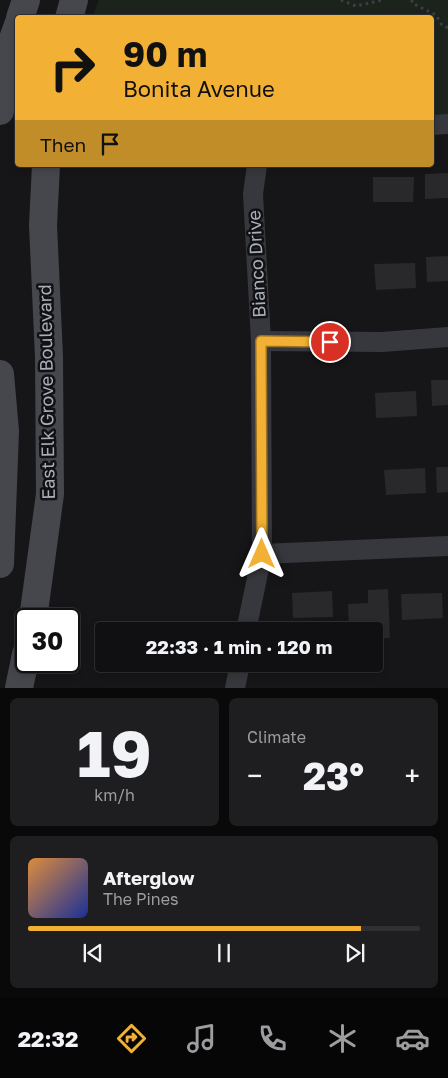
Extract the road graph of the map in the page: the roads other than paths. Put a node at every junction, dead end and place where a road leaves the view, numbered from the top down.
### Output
1 (26, 0) edge
2 (74, 0) edge
3 (21, 15) edge
4 (70, 15) edge
5 (15, 33) edge
6 (8, 53) edge
7 (0, 111) edge
8 (448, 124) edge
9 (434, 125) edge
10 (46, 167) edge
11 (257, 167) edge
12 (448, 337) edge
13 (261, 341) junction
14 (0, 374) edge
15 (448, 546) edge
16 (262, 554) junction
17 (0, 564) edge
18 (34, 608) edge
19 (248, 622) edge
20 (239, 672) edge
21 (23, 673) edge
22 (20, 688) edge
23 (236, 688) edge

1 - 3 street
2 - 4 street
5 - 6 street
6 - 7 street
8 - 9 street
10 - 18 street, East Elk Grove Boulevard
11 - 13 street, Bianco Drive
12 - 13 street
13 - 16 street, Bianco Drive
14 - 17 street
15 - 16 street
16 - 19 street, Bianco Drive
20 - 23 street
21 - 22 street

